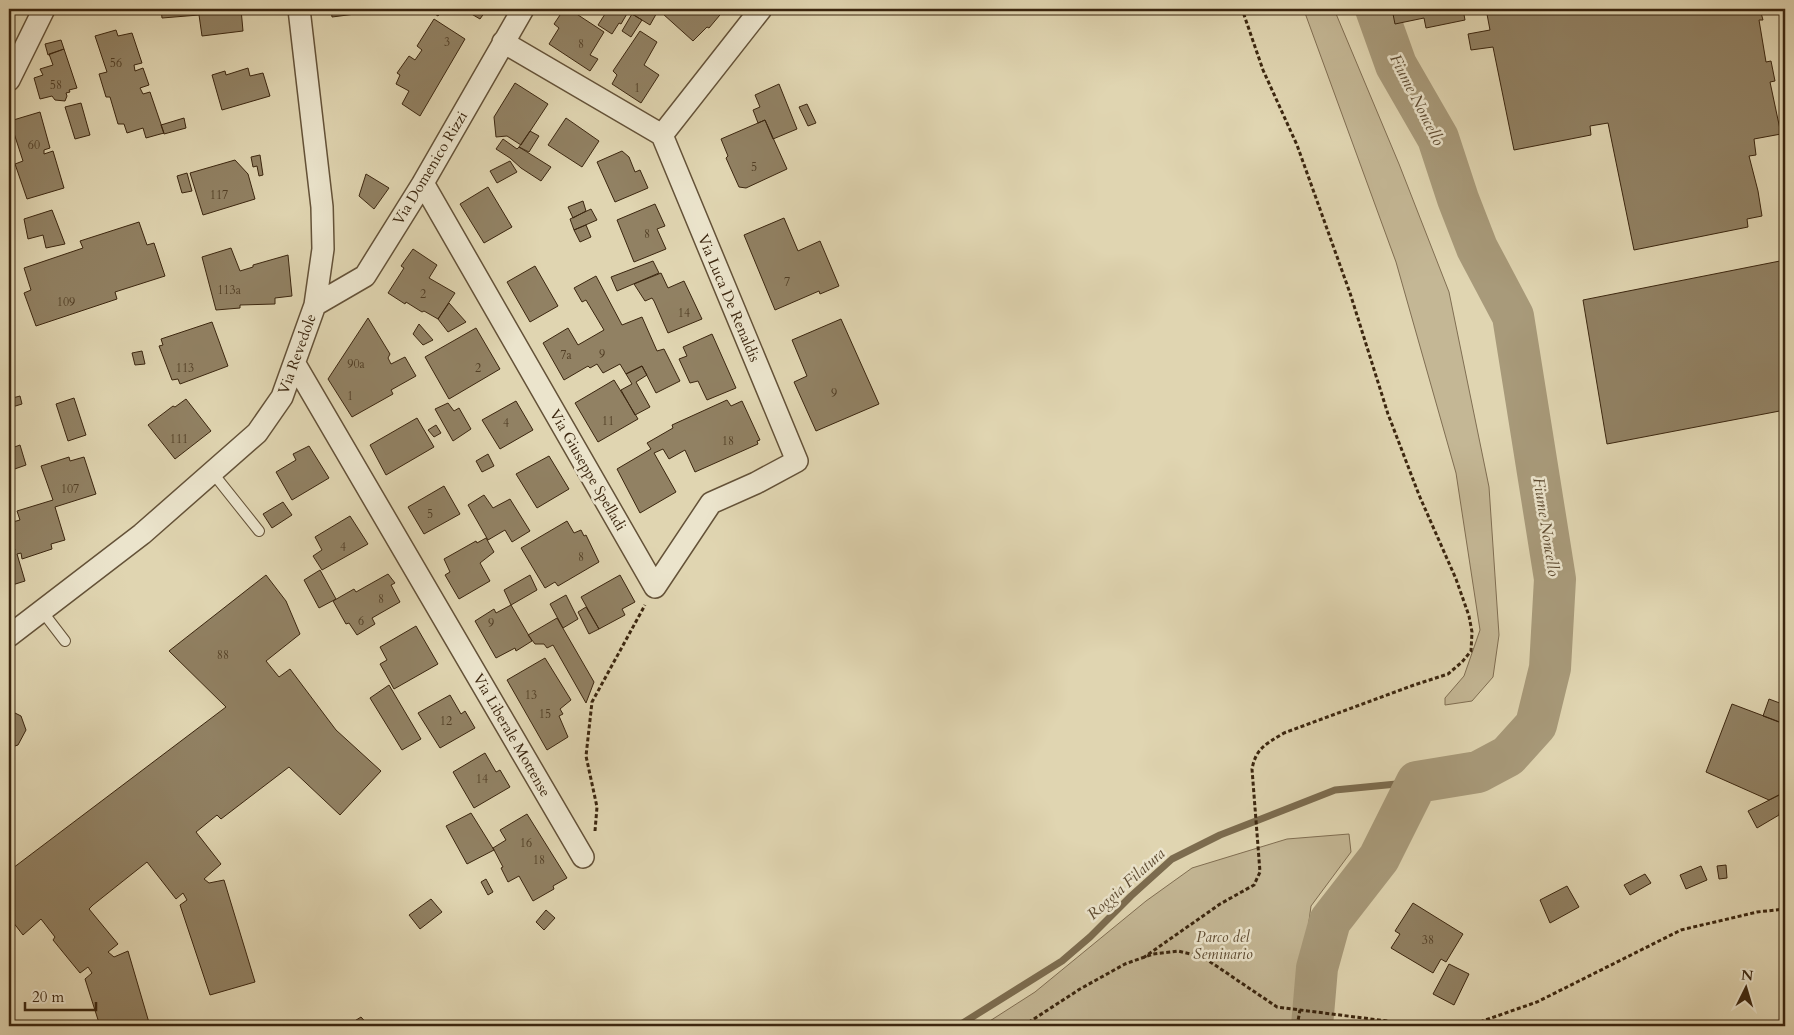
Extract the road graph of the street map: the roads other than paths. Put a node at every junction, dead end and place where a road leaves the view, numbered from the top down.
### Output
1 (44, 9) edge
2 (299, 9) edge
3 (523, 9) edge
4 (761, 9) edge
5 (503, 42) junction
6 (9, 80) edge
7 (662, 135) junction
8 (423, 183) junction
9 (315, 305) junction
10 (295, 364) junction
11 (212, 472) junction
12 (259, 531) dead end
13 (655, 587) joint
14 (42, 611) junction
15 (9, 636) edge
16 (66, 640) dead end
17 (584, 857) road end

1 - 6 street
2 - 9 street, Via Revedole
3 - 5 street, Via Domenico Rizzi
4 - 7 street
5 - 7 street
5 - 8 street, Via Domenico Rizzi
7 - 13 street, Via Luca De Renaldis
8 - 9 street, Via Domenico Rizzi
8 - 13 street, Via Giuseppe Spelladi
9 - 10 street, Via Revedole
10 - 11 street, Via Revedole
10 - 17 street, Via Liberale Mottense
11 - 12 lane
11 - 14 street, Via Revedole
14 - 15 street, Via Revedole
14 - 16 lane

